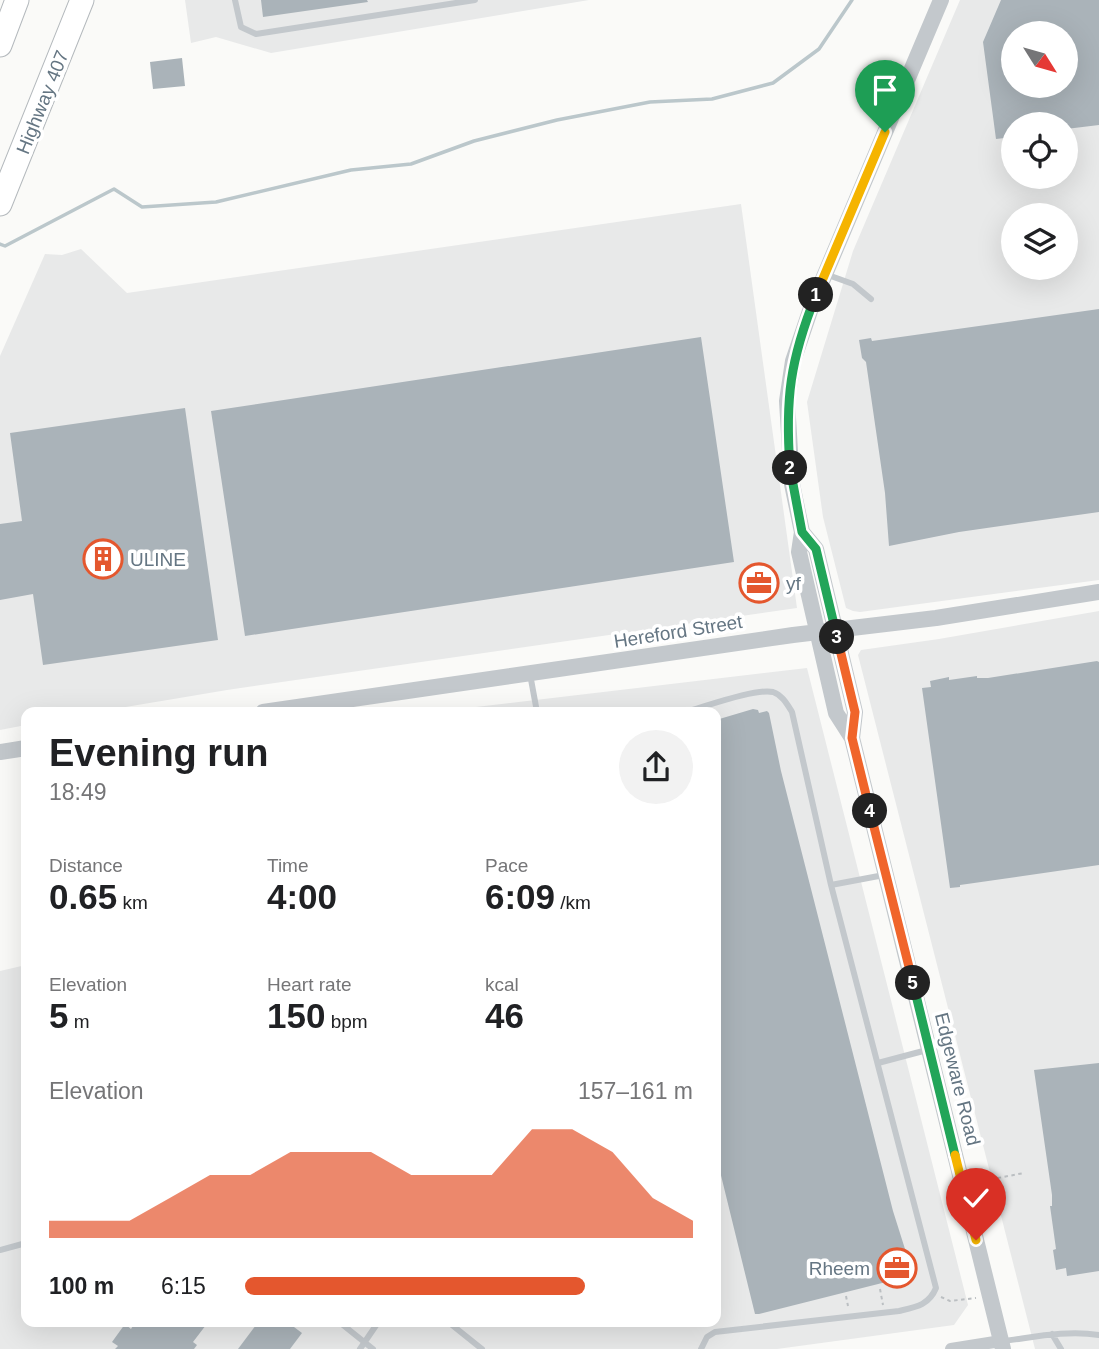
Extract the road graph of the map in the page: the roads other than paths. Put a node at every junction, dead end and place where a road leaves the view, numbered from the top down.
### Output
1 (17, 0) edge
2 (82, 0) edge
3 (235, 0) edge
4 (475, 0) edge
5 (941, 0) edge
6 (0, 45) edge
7 (3, 198) edge
8 (825, 274) junction
9 (871, 299) dead end
10 (802, 532) junction
11 (1099, 592) edge
12 (835, 630) junction
13 (817, 632) junction
14 (530, 674) junction
15 (298, 707) edge
16 (536, 707) edge
17 (703, 707) edge
18 (852, 738) junction
19 (21, 749) edge
20 (0, 752) edge
21 (886, 875) junction
22 (831, 885) junction
23 (929, 1049) junction
24 (878, 1063) junction
25 (21, 1244) edge
26 (0, 1250) edge
27 (346, 1327) edge
28 (375, 1327) edge
29 (454, 1327) edge
30 (1052, 1334) junction
31 (1099, 1335) edge
32 (365, 1342) junction
33 (1002, 1345) edge
34 (360, 1349) edge
35 (373, 1349) edge
36 (482, 1349) edge
37 (702, 1349) edge
38 (951, 1349) edge
39 (1061, 1349) edge

1 - 6 highway
2 - 7 highway, Highway 407
3 - 4 lane
5 - 8 street, Edgeware Road
8 - 9 lane
8 - 10 street, Edgeware Road
10 - 12 street, Edgeware Road
10 - 13 street, Edgeware Road
11 - 12 street, Hereford Street
12 - 13 street, Hereford Street
12 - 18 street, Edgeware Road
13 - 14 street, Hereford Street
13 - 18 street, Edgeware Road
14 - 15 street, Hereford Street
14 - 16 lane
17 - 22 lane
18 - 21 street, Edgeware Road
19 - 20 street
21 - 22 lane
21 - 23 street, Edgeware Road
22 - 24 lane
23 - 24 lane
23 - 33 street, Edgeware Road
24 - 37 lane
25 - 26 lane
27 - 32 lane
28 - 32 lane
29 - 36 lane
30 - 31 lane
30 - 33 lane
30 - 39 lane
32 - 34 lane
32 - 35 lane
33 - 38 street

